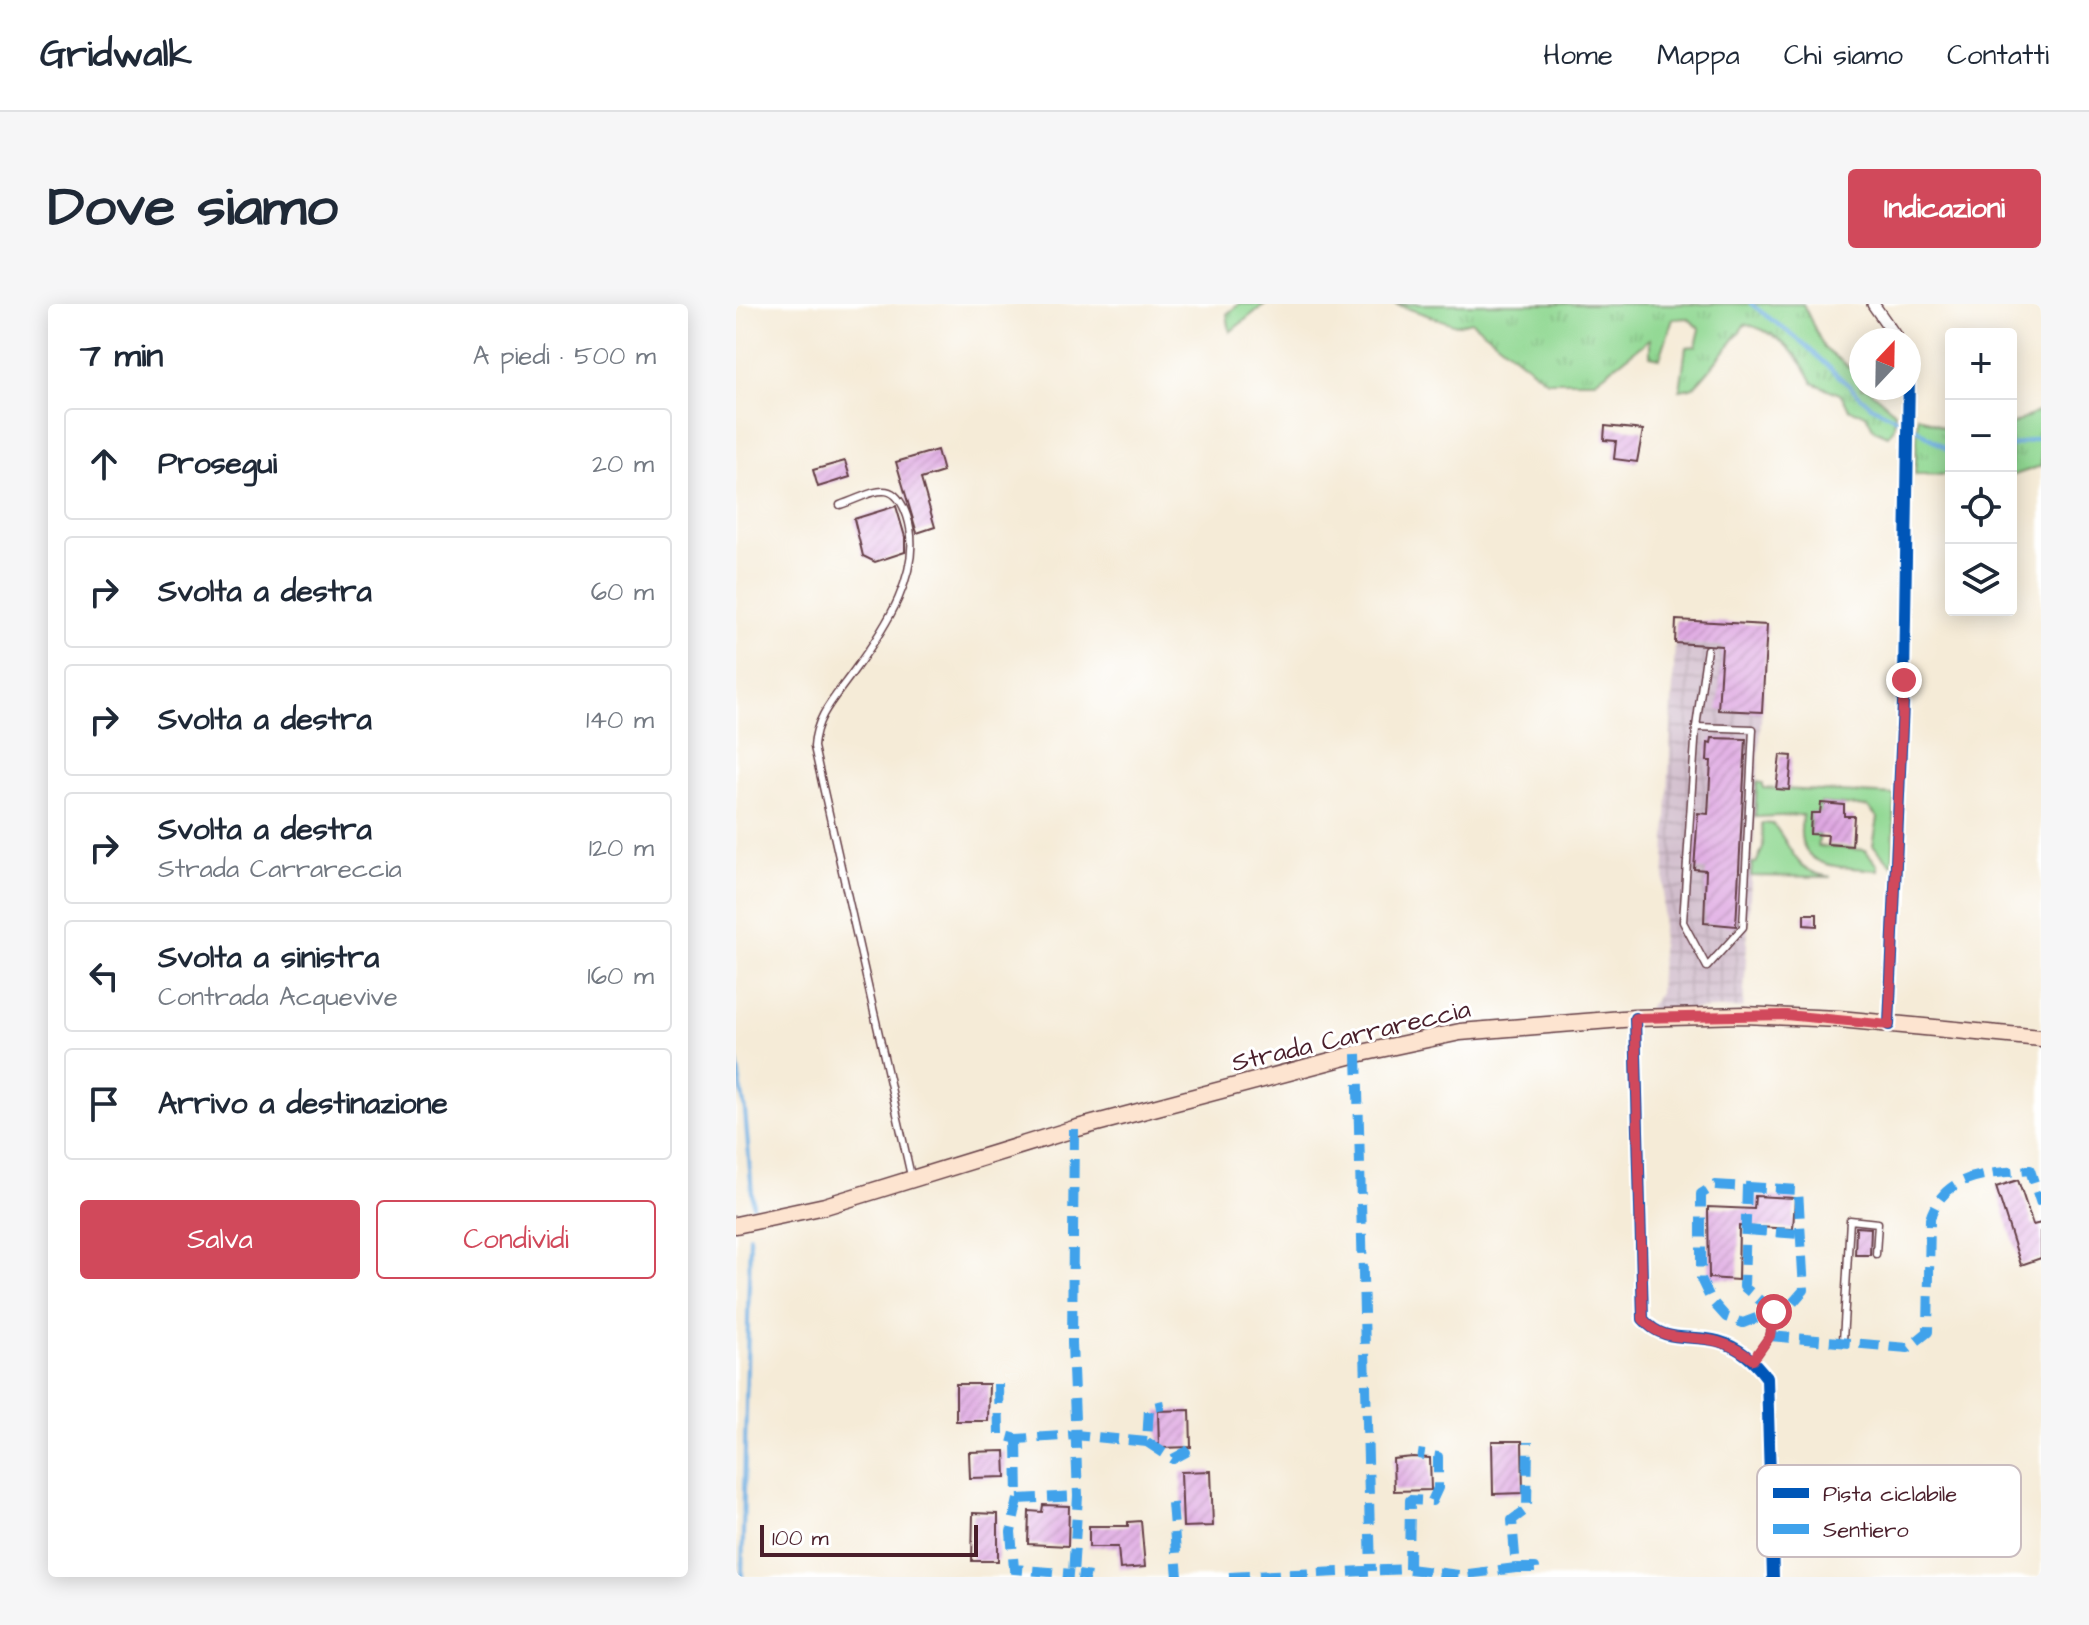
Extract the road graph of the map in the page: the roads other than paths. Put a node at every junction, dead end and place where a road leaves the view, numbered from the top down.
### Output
1 (1873, 304) edge
2 (1890, 328) edge
3 (1910, 400) edge
4 (840, 505) dead end
5 (1707, 649) dead end
6 (1696, 727) junction
7 (1635, 1018) junction
8 (1889, 1025) junction
9 (2041, 1038) edge
10 (911, 1180) junction
11 (736, 1225) edge
12 (1876, 1254) dead end
13 (1774, 1312) dead end
14 (1843, 1341) dead end
15 (1753, 1360) junction
16 (1770, 1465) edge
17 (1772, 1557) edge
18 (1773, 1577) edge

1 - 2 street
3 - 8 street
4 - 10 lane
5 - 6 lane
6 - 6 lane
7 - 8 main road, Strada Carrareccia
7 - 10 main road, Strada Carrareccia
7 - 15 street
8 - 9 main road, Strada Carrareccia
10 - 11 main road, Strada Carrareccia
12 - 14 lane
13 - 15 lane
15 - 16 street
17 - 18 street

